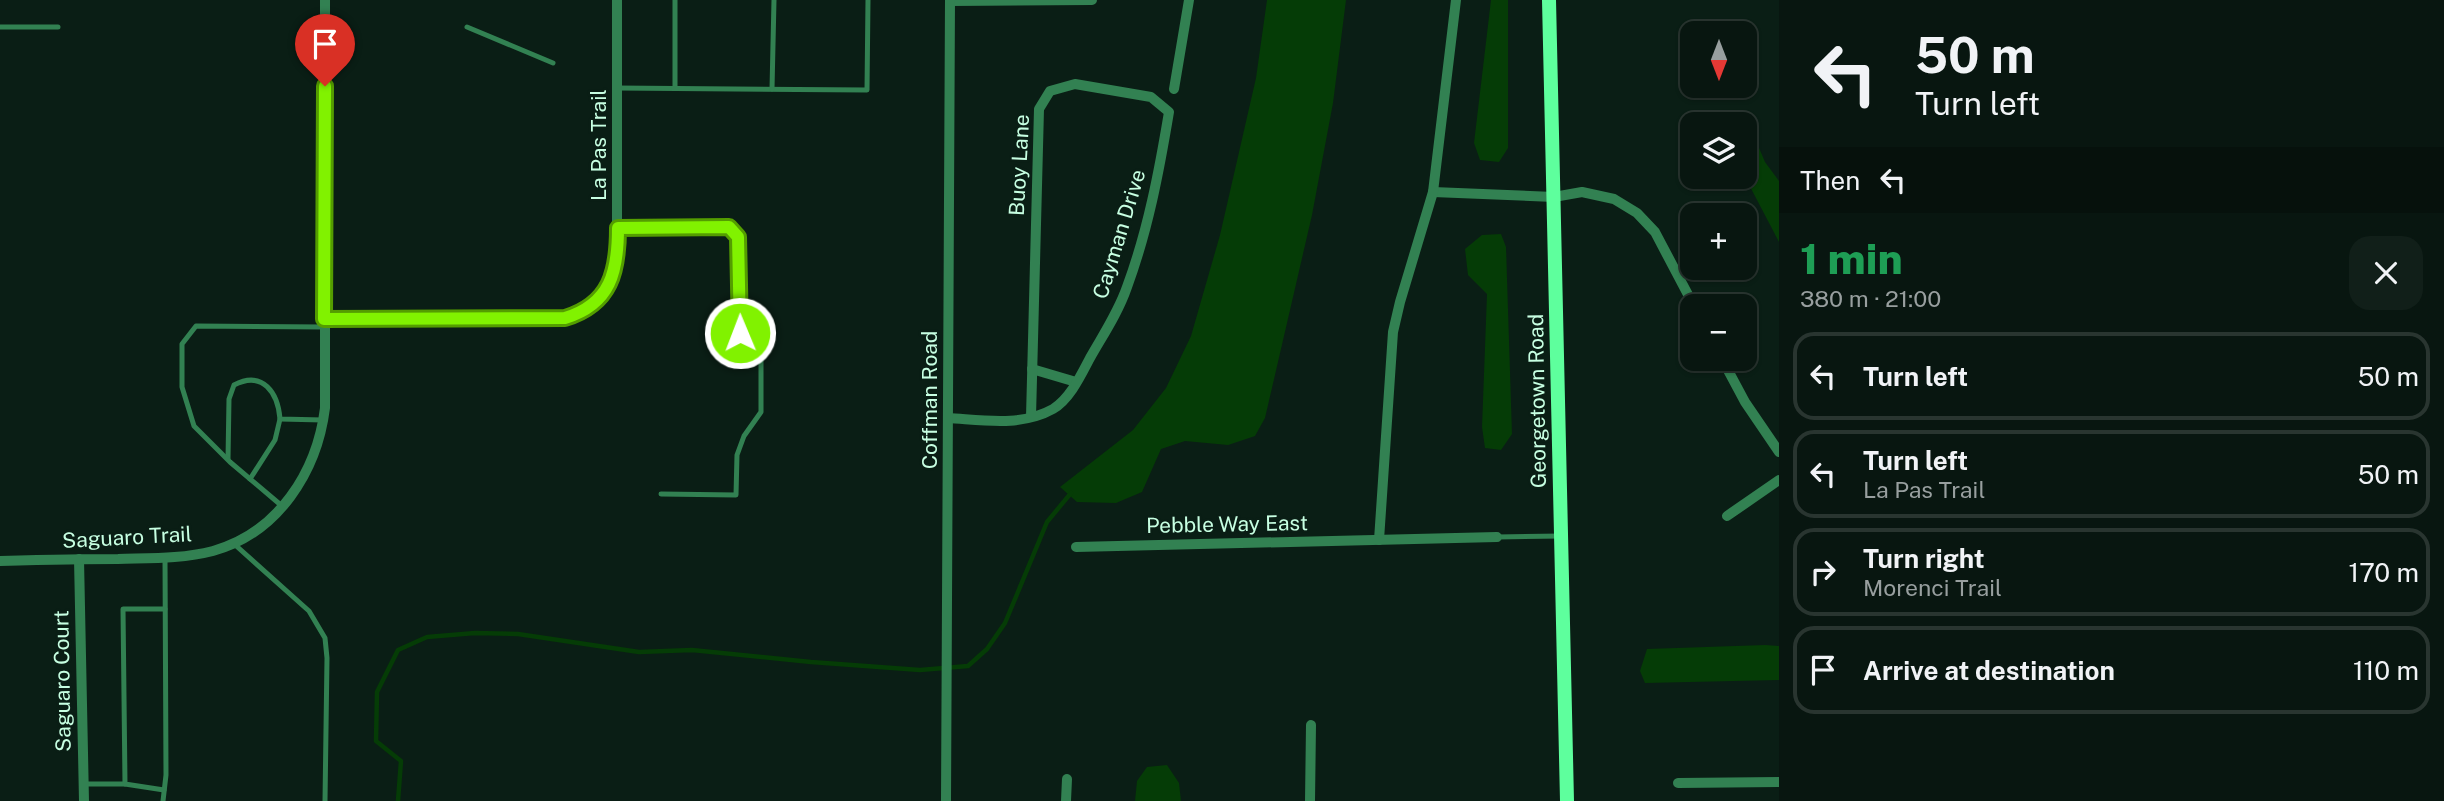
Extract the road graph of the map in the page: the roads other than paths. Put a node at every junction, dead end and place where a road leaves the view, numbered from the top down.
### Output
1 (325, 0) edge
2 (617, 0) edge
3 (675, 0) edge
4 (774, 0) edge
5 (868, 0) edge
6 (1051, 0) edge
7 (1092, 0) edge
8 (1189, 0) edge
9 (1456, 0) edge
10 (1549, 0) edge
11 (950, 1) edge
12 (0, 27) edge
13 (58, 27) dead end
14 (467, 27) dead end
15 (553, 63) dead end
16 (617, 88) junction
17 (675, 88) junction
18 (772, 89) junction
19 (1174, 89) dead end
20 (1169, 112) joint
21 (1433, 191) junction
22 (1553, 197) junction
23 (618, 228) junction
24 (1688, 294) edge
25 (324, 323) junction
26 (1032, 369) junction
27 (1728, 371) edge
28 (1076, 382) junction
29 (1031, 417) junction
30 (948, 418) junction
31 (281, 419) junction
32 (323, 420) junction
33 (1779, 452) edge
34 (228, 459) junction
35 (250, 479) junction
36 (1779, 480) edge
37 (661, 494) dead end
38 (282, 506) junction
39 (1727, 516) dead end
40 (1561, 536) junction
41 (1497, 537) joint
42 (1380, 540) junction
43 (233, 543) junction
44 (1076, 547) dead end
45 (164, 558) junction
46 (79, 559) junction
47 (0, 561) edge
48 (165, 609) junction
49 (1311, 725) dead end
50 (1067, 779) dead end
51 (1779, 782) edge
52 (1678, 783) dead end
53 (83, 784) junction
54 (125, 784) junction
55 (164, 790) junction
56 (84, 801) edge
57 (163, 801) edge
58 (325, 801) edge
59 (946, 801) edge
60 (1066, 801) edge
61 (1310, 801) edge
62 (1567, 801) edge

1 - 25 street, Saguaro Trail
2 - 16 street, La Pas Trail
3 - 17 lane
4 - 18 lane
5 - 18 lane
6 - 7 street
6 - 11 street
8 - 19 street
9 - 21 street
10 - 22 main road, Georgetown Road
11 - 30 street, Coffman Road
12 - 13 lane
14 - 15 lane
16 - 17 lane
16 - 23 street, La Pas Trail
17 - 18 lane
20 - 26 street, Buoy Lane
20 - 28 street, Cayman Drive
21 - 22 street
21 - 42 street
22 - 24 street
22 - 40 main road, Georgetown Road
23 - 25 street, La Pas Trail
23 - 37 lane
25 - 32 street, Saguaro Trail
25 - 34 lane
26 - 28 street
26 - 29 street, Buoy Lane
27 - 33 street
28 - 29 street, Cayman Drive
29 - 30 street, Cayman Drive
30 - 59 street, Coffman Road
31 - 32 lane
31 - 34 lane
31 - 35 lane
32 - 38 street, Saguaro Trail
34 - 35 lane
35 - 38 lane
36 - 39 street
38 - 43 street, Saguaro Trail
40 - 41 lane
40 - 62 main road, Georgetown Road
41 - 42 street, Pebble Way East
42 - 44 street, Pebble Way East
43 - 45 street, Saguaro Trail
43 - 58 lane
45 - 46 street, Saguaro Trail
45 - 48 lane
46 - 47 street, Saguaro Trail
46 - 53 street, Saguaro Court
48 - 54 lane
48 - 55 lane
49 - 61 street
50 - 60 street
51 - 52 street
53 - 54 lane
53 - 56 street, Saguaro Court
54 - 55 lane
55 - 57 lane

